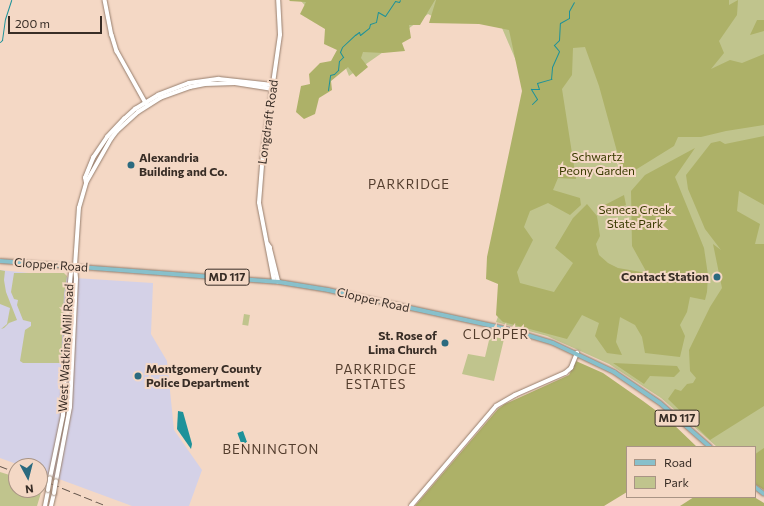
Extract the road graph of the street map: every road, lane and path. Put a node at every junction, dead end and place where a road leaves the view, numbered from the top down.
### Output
1 (105, 0) edge
2 (278, 0) edge
3 (273, 87) junction
4 (147, 103) junction
5 (0, 261) edge
6 (75, 266) junction
7 (277, 281) junction
8 (577, 353) junction
9 (709, 446) edge
10 (756, 488) edge
11 (764, 494) edge
12 (45, 506) edge
13 (51, 506) edge
14 (411, 506) edge

1 - 4 street
2 - 3 street, Longdraft Road
3 - 4 street
3 - 7 street, Longdraft Road
4 - 6 street
5 - 6 main road, Clopper Road / MD 117
6 - 7 main road, Clopper Road / MD 117
6 - 12 main road, West Watkins Mill Road, bridge
6 - 13 main road, West Watkins Mill Road, bridge
7 - 8 main road, Clopper Road / MD 117
8 - 9 main road, Clopper Road / MD 117
8 - 14 street
10 - 11 main road

